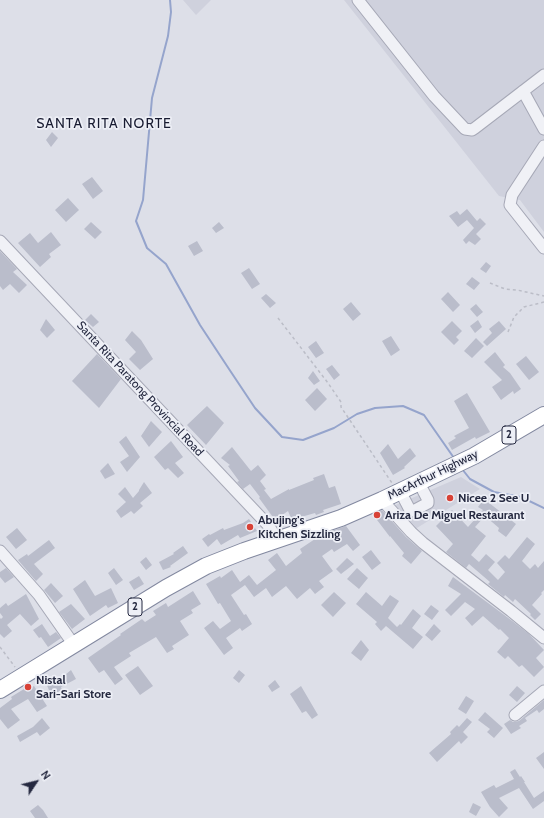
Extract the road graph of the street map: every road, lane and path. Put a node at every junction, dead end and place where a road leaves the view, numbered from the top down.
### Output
1 (358, 0) edge
2 (544, 75) edge
3 (523, 91) junction
4 (544, 129) edge
5 (544, 146) edge
6 (0, 242) edge
7 (544, 248) edge
8 (490, 283) dead end
9 (544, 296) edge
10 (544, 302) edge
11 (278, 318) dead end
12 (508, 332) dead end
13 (544, 415) edge
14 (419, 483) junction
15 (399, 492) junction
16 (382, 500) junction
17 (277, 539) junction
18 (0, 551) edge
19 (544, 638) edge
20 (74, 645) junction
21 (0, 647) edge
22 (22, 677) junction
23 (0, 690) edge
24 (544, 691) edge
25 (514, 714) dead end

1 - 3 street
2 - 3 street
3 - 4 street
5 - 7 street
6 - 17 street, Santa Rita Paratong Provincial Road
8 - 9 path
10 - 12 path
11 - 15 path
13 - 14 highway, MacArthur Highway / 2
14 - 15 highway, MacArthur Highway / 2
14 - 15 street
15 - 16 highway, MacArthur Highway / 2
16 - 17 highway, MacArthur Highway / 2
16 - 19 street
17 - 20 highway, MacArthur Highway / 2
18 - 20 street
20 - 22 highway, MacArthur Highway / 2
21 - 22 path
22 - 23 highway, MacArthur Highway / 2
24 - 25 street

